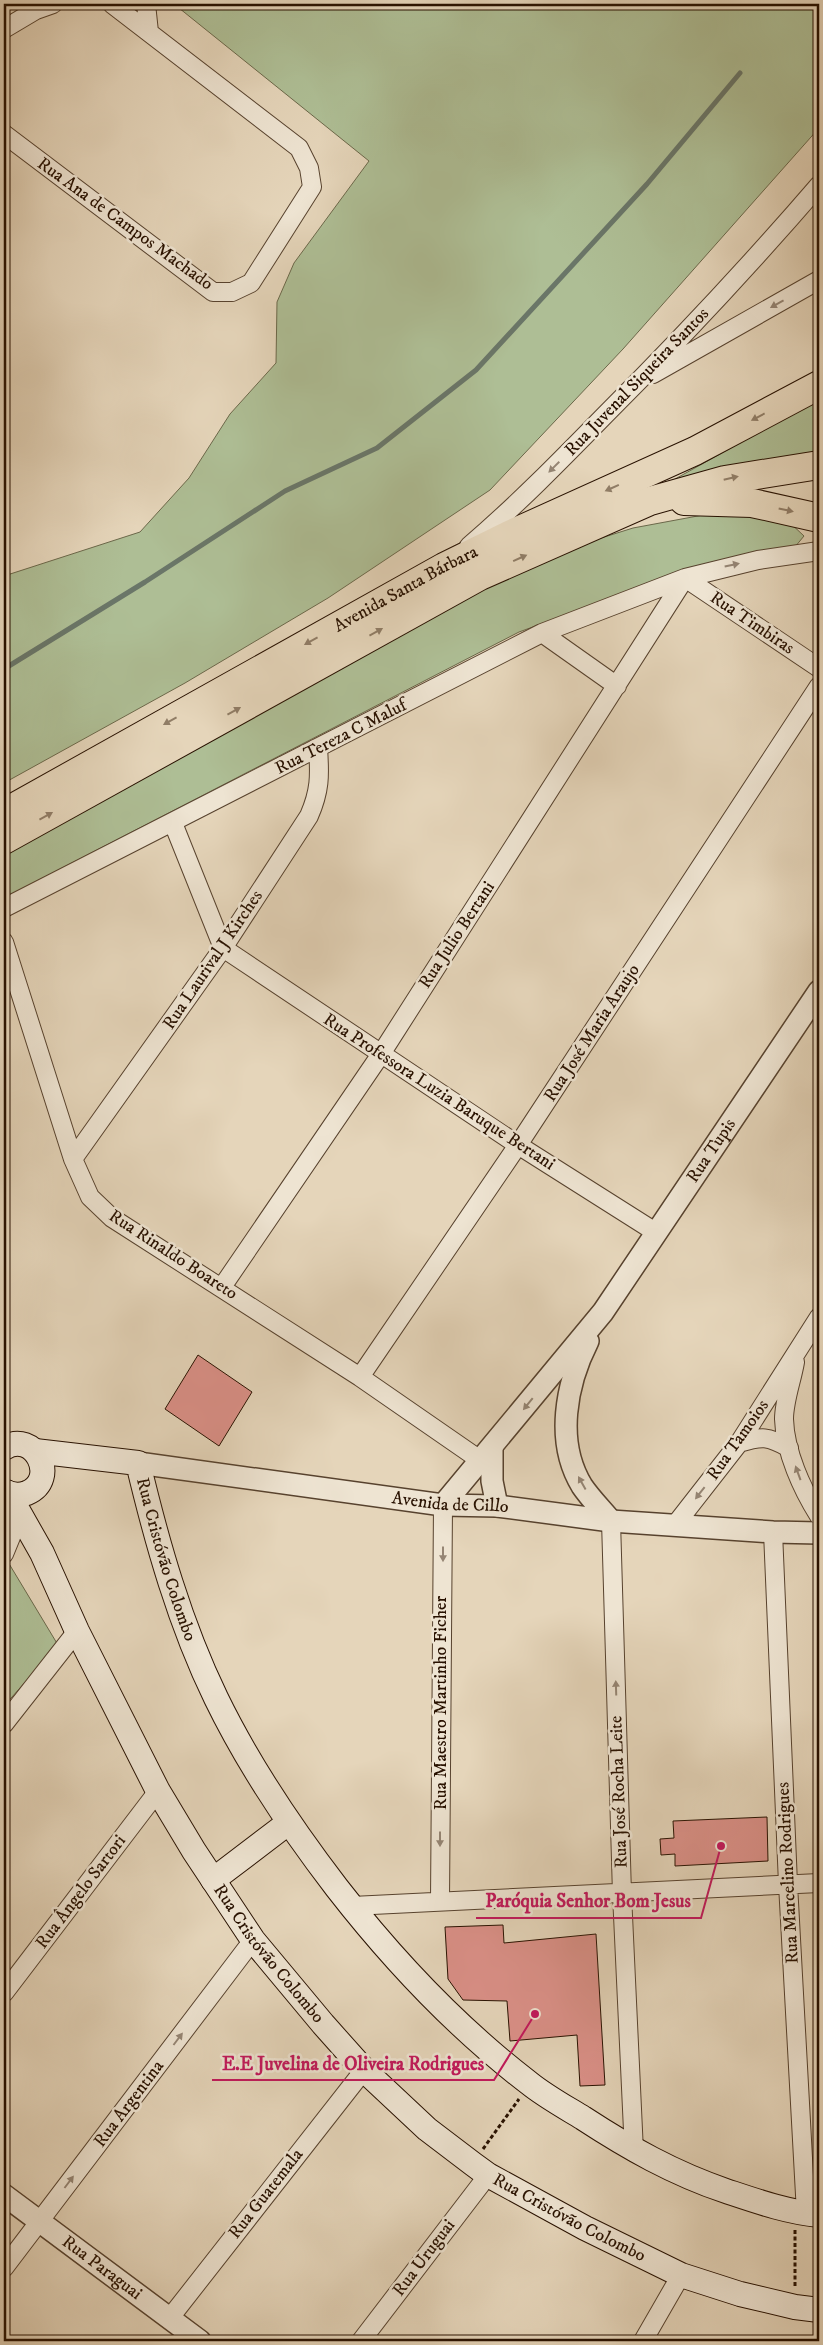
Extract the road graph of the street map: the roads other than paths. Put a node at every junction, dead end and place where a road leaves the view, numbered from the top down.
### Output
1 (53, 4) edge
2 (112, 4) edge
3 (146, 4) edge
4 (4, 28) edge
5 (148, 32) junction
6 (4, 134) edge
7 (819, 185) edge
8 (819, 280) edge
9 (638, 382) junction
10 (813, 387) edge
11 (819, 465) edge
12 (650, 501) junction
13 (819, 518) edge
14 (819, 551) edge
15 (444, 567) junction
16 (684, 578) junction
17 (542, 633) junction
18 (819, 668) edge
19 (617, 686) junction
20 (819, 686) edge
21 (318, 748) junction
22 (4, 813) edge
23 (173, 823) junction
24 (4, 840) edge
25 (4, 908) edge
26 (4, 942) edge
27 (223, 948) junction
28 (819, 991) edge
29 (381, 1054) junction
30 (518, 1145) junction
31 (73, 1159) junction
32 (657, 1233) junction
33 (222, 1287) junction
34 (603, 1312) junction
35 (819, 1317) edge
36 (797, 1352) junction
37 (360, 1377) junction
38 (548, 1379) junction
39 (568, 1399) junction
40 (739, 1443) junction
41 (4, 1448) edge
42 (789, 1448) junction
43 (35, 1451) junction
44 (486, 1454) junction
45 (84, 1456) junction
46 (138, 1463) junction
47 (36, 1486) junction
48 (6, 1492) edge
49 (443, 1505) junction
50 (496, 1506) junction
51 (20, 1515) junction
52 (819, 1516) edge
53 (611, 1521) junction
54 (674, 1525) junction
55 (773, 1532) junction
56 (819, 1533) edge
57 (42, 1553) junction
58 (4, 1554) edge
59 (77, 1631) junction
60 (4, 1724) edge
61 (158, 1791) junction
62 (288, 1823) junction
63 (194, 1850) junction
64 (241, 1858) junction
65 (213, 1880) junction
66 (819, 1883) edge
67 (788, 1884) junction
68 (622, 1894) junction
69 (440, 1901) junction
70 (352, 1906) junction
71 (253, 1940) junction
72 (4, 1993) edge
73 (364, 2070) junction
74 (634, 2152) junction
75 (480, 2169) junction
76 (4, 2195) edge
77 (807, 2213) edge
78 (39, 2221) junction
79 (4, 2268) edge
80 (682, 2275) junction
81 (819, 2310) edge
82 (169, 2319) junction
83 (200, 2341) edge
84 (361, 2341) edge
85 (643, 2341) edge

1 - 4 street
2 - 5 street, Rua Ana de Campos Machado
3 - 5 street
5 - 6 street, Rua Ana de Campos Machado
7 - 9 street, Rua Juvenal Siqueira Santos
8 -> 9 street
9 -> 15 street, Rua Juvenal Siqueira Santos
10 -> 15 main road, Avenida Santa Bárbara
12 -> 11 main road, Avenida Santa Bárbara
12 -> 13 main road
24 -> 12 main road, Avenida Santa Bárbara
16 -> 14 street, Rua Tereza C Maluf
15 -> 22 main road, Avenida Santa Bárbara
16 - 17 street, Rua Tereza C Maluf
16 - 18 street, Rua Timbiras
16 - 19 street, Rua Julio Bertani
17 - 19 street
17 - 21 street, Rua Tereza C Maluf
19 - 29 street, Rua Julio Bertani
20 - 30 street, Rua José Maria Araujo
21 - 23 street, Rua Tereza C Maluf
21 - 27 street, Rua Laurival J Kirches
23 - 25 street, Rua Tereza C Maluf
23 - 27 street
26 - 31 street, Rua Rinaldo Boareto
27 - 29 street, Rua Professora Luzia Baruque Bertani
27 - 31 street, Rua Laurival J Kirches
28 - 32 street, Rua Tupis
29 - 30 street, Rua Professora Luzia Baruque Bertani
29 - 33 street, Rua Julio Bertani
30 - 32 street, Rua Professora Luzia Baruque Bertani
30 - 37 street, Rua José Maria Araujo
31 - 33 street, Rua Rinaldo Boareto
32 - 34 street, Rua Tupis
33 - 37 street, Rua Rinaldo Boareto
34 - 38 street, Rua Tupis
34 - 39 street, Rua Tupis
35 - 36 street, Rua Tamoios
36 - 40 street, Rua Tamoios
36 - 42 street, Rua Tamoios
37 - 44 street, Rua Rinaldo Boareto
38 - 39 street
38 -> 44 street, Rua Tupis
53 -> 39 street, Rua Tupis
40 - 42 street
40 -> 54 street, Rua Tamoios
41 - 43 main road, Avenida de Cillo
52 -> 42 street, Rua Tamoios
43 - 45 main road, Avenida de Cillo
43 - 47 main road, Rua Cristóvão Colombo
44 - 49 street, Rua Tupis
44 - 50 street
45 - 46 main road, Avenida de Cillo
45 - 47 main road
46 - 49 street, Avenida de Cillo
46 - 62 main road, Rua Cristóvão Colombo
47 - 48 main road
47 - 57 main road, Rua Cristóvão Colombo
48 - 51 main road, Rua Cristóvão Colombo
49 - 50 street, Avenida de Cillo
49 -> 69 street, Rua Maestro Martinho Ficher
50 - 53 street, Avenida de Cillo
51 - 57 main road, Rua Cristóvão Colombo
51 - 58 street
53 - 54 street, Avenida de Cillo
68 -> 53 street, Rua José Rocha Leite
54 - 55 street, Avenida de Cillo
55 - 56 street, Avenida de Cillo
55 - 67 street, Rua Marcelino Rodrigues
57 - 59 main road, Rua Cristóvão Colombo
59 - 60 street
59 - 61 main road, Rua Cristóvão Colombo
61 - 63 main road, Rua Cristóvão Colombo
61 - 72 street, Rua Ângelo Sartori
62 - 64 main road
62 - 70 main road, Rua Cristóvão Colombo
63 - 64 main road
63 - 65 main road, Rua Cristóvão Colombo
64 - 65 main road
65 - 71 main road, Rua Cristóvão Colombo
66 - 67 street
67 - 68 street
67 - 77 street, Rua Marcelino Rodrigues
68 - 69 street
68 - 74 street, Rua José Rocha Leite
69 - 70 street
70 - 74 main road, Rua Cristóvão Colombo
71 - 73 main road, Rua Cristóvão Colombo
78 -> 71 street, Rua Argentina
73 - 75 main road, Rua Cristóvão Colombo
73 - 82 street, Rua Guatemala
74 - 77 main road, Rua Cristóvão Colombo
75 - 80 main road, Rua Cristóvão Colombo
75 - 84 street, Rua Uruguai
76 - 78 street, Rua Paraguai
78 - 79 street, Rua Argentina
78 - 82 street, Rua Paraguai
80 - 81 main road, Rua Cristóvão Colombo
80 - 85 street
82 - 83 street, Rua Paraguai

